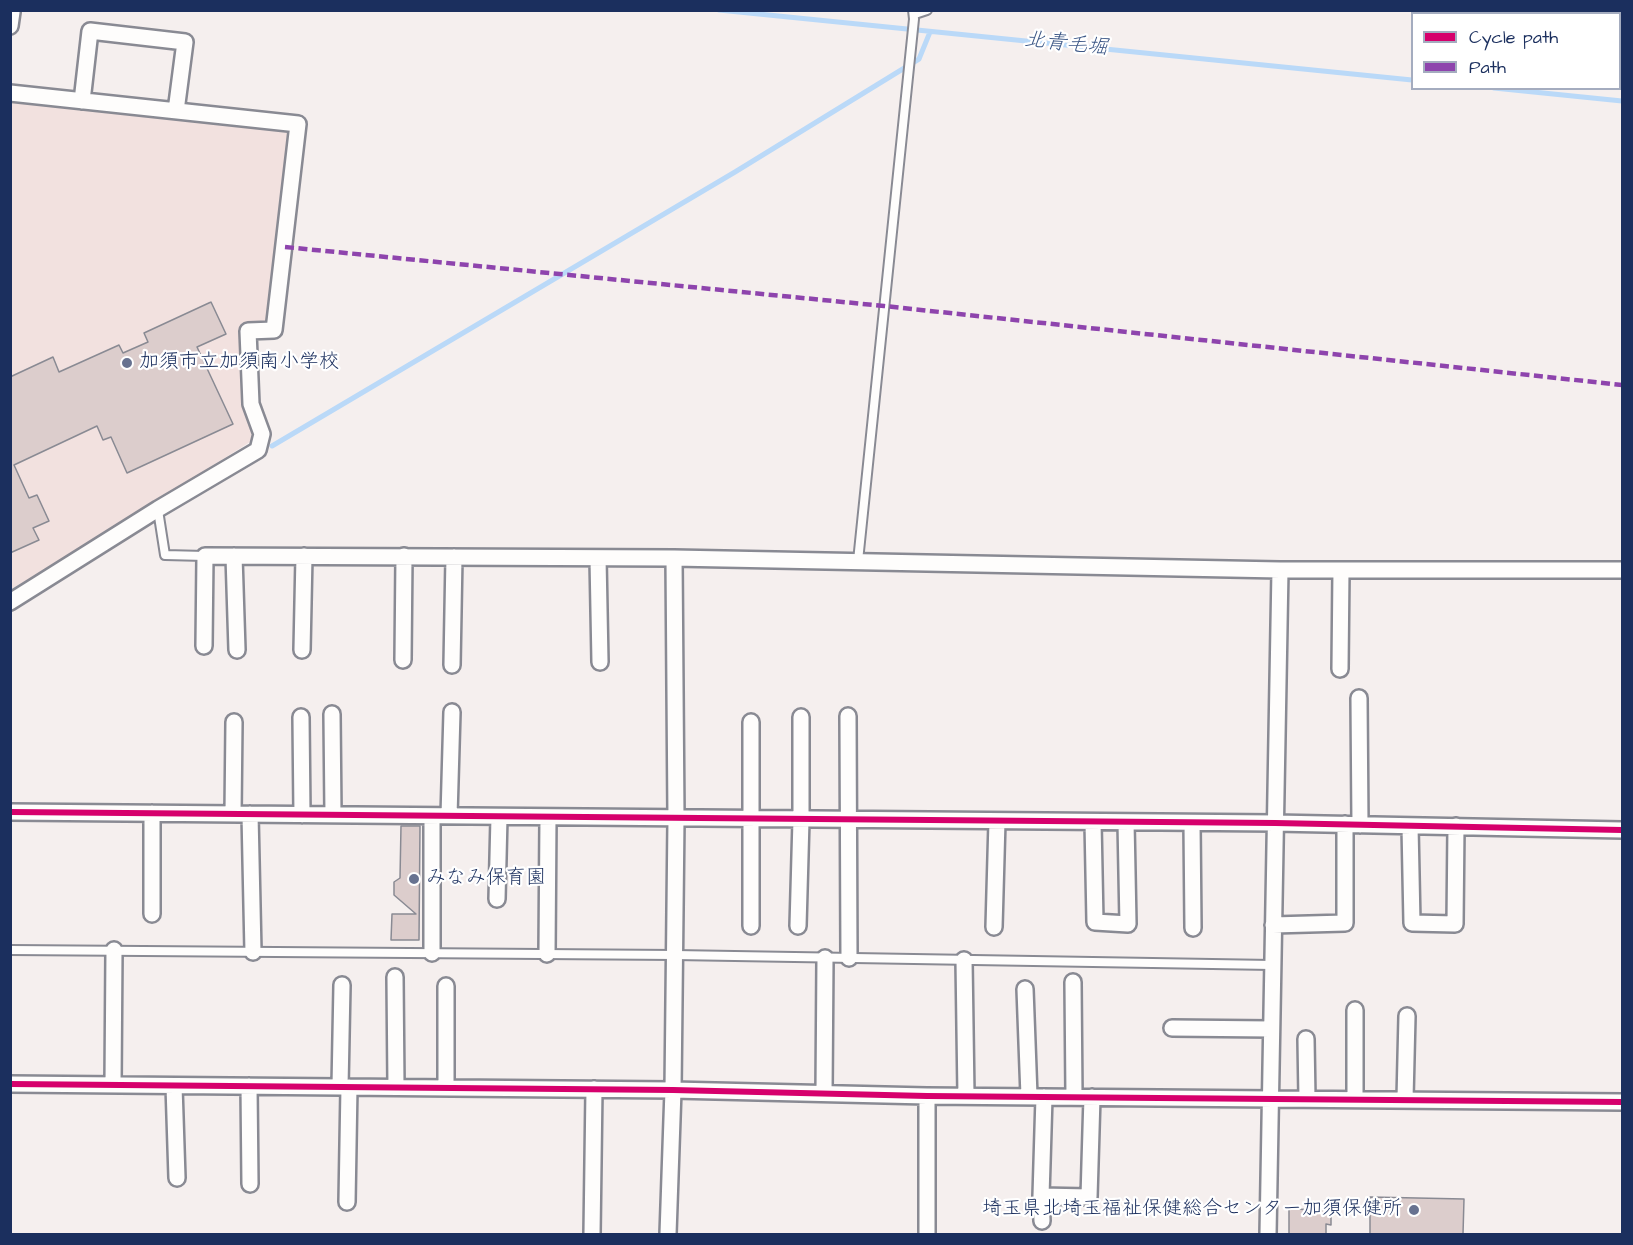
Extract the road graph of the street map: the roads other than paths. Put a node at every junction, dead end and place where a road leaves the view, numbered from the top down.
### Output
1 (927, 10) edge
2 (10, 12) edge
3 (914, 15) edge
4 (10, 26) edge
5 (10, 93) edge
6 (82, 101) junction
7 (176, 111) junction
8 (158, 509) junction
9 (204, 556) junction
10 (234, 556) junction
11 (304, 556) junction
12 (404, 556) junction
13 (454, 557) junction
14 (598, 558) junction
15 (674, 558) junction
16 (858, 561) junction
17 (1280, 570) junction
18 (1341, 570) junction
19 (1623, 570) edge
20 (10, 602) edge
21 (204, 646) dead end
22 (237, 650) dead end
23 (302, 650) dead end
24 (404, 660) dead end
25 (600, 662) dead end
26 (452, 665) dead end
27 (1340, 669) dead end
28 (1359, 698) dead end
29 (452, 712) dead end
30 (332, 714) dead end
31 (848, 716) dead end
32 (302, 717) dead end
33 (801, 717) dead end
34 (234, 722) dead end
35 (751, 722) dead end
36 (10, 812) edge
37 (152, 813) junction
38 (233, 814) junction
39 (250, 814) junction
40 (302, 815) junction
41 (333, 815) junction
42 (432, 816) junction
43 (449, 816) junction
44 (499, 817) junction
45 (548, 818) junction
46 (676, 819) junction
47 (750, 819) junction
48 (801, 820) junction
49 (849, 820) junction
50 (997, 821) junction
51 (1093, 822) junction
52 (1126, 822) junction
53 (1191, 823) junction
54 (1275, 823) junction
55 (1352, 825) junction
56 (1410, 826) junction
57 (1456, 826) junction
58 (1623, 830) edge
59 (497, 899) dead end
60 (152, 914) dead end
61 (1273, 924) junction
62 (752, 926) dead end
63 (798, 926) dead end
64 (994, 927) dead end
65 (1193, 928) dead end
66 (10, 950) edge
67 (114, 950) junction
68 (252, 952) junction
69 (432, 953) junction
70 (547, 954) junction
71 (675, 955) junction
72 (825, 958) junction
73 (849, 958) junction
74 (964, 960) junction
75 (1272, 965) junction
76 (395, 977) dead end
77 (1073, 982) dead end
78 (342, 985) dead end
79 (446, 986) dead end
80 (1025, 989) dead end
81 (1355, 1010) dead end
82 (1407, 1016) dead end
83 (1172, 1029) dead end
84 (1271, 1029) junction
85 (1306, 1039) dead end
86 (10, 1084) edge
87 (113, 1085) junction
88 (174, 1086) junction
89 (249, 1086) junction
90 (344, 1087) junction
91 (396, 1088) junction
92 (446, 1088) junction
93 (594, 1089) junction
94 (673, 1090) junction
95 (824, 1093) junction
96 (927, 1096) junction
97 (966, 1096) junction
98 (1036, 1096) junction
99 (1074, 1097) junction
100 (1092, 1097) junction
101 (1270, 1098) junction
102 (1307, 1099) junction
103 (1355, 1099) junction
104 (1405, 1100) junction
105 (1623, 1102) edge
106 (177, 1178) dead end
107 (250, 1184) dead end
108 (1041, 1196) junction
109 (347, 1202) dead end
110 (1042, 1221) dead end
111 (592, 1234) edge
112 (668, 1234) edge
113 (927, 1234) edge
114 (1268, 1234) edge

1 - 3 lane
2 - 4 street
3 - 16 lane
5 - 6 street
6 - 7 street
6 - 7 street
7 - 8 street
8 - 9 lane
8 - 20 street
9 - 10 street
9 - 21 street
10 - 11 street
10 - 22 street
11 - 12 street
11 - 23 street
12 - 13 street
12 - 24 street
13 - 14 street
13 - 26 street
14 - 15 street
14 - 25 street
15 - 16 street
15 - 46 street
16 - 17 street
17 - 18 street
17 - 54 street
18 - 19 street
18 - 27 street
28 - 55 street
29 - 43 street
30 - 41 street
31 - 49 street
32 - 40 street
33 - 48 street
34 - 38 street
35 - 47 street
36 - 37 street
37 - 38 street
37 - 60 street
38 - 39 street
39 - 40 street
39 - 68 street
40 - 41 street
41 - 42 street
42 - 43 street
42 - 69 street
43 - 44 street
44 - 45 street
44 - 59 street
45 - 46 street
45 - 70 street
46 - 47 street
46 - 71 street
47 - 48 street
47 - 62 street
48 - 49 street
48 - 63 street
49 - 50 street
49 - 73 street
50 - 51 street
50 - 64 street
51 - 52 street
51 - 52 street
52 - 53 street
53 - 54 street
53 - 65 street
54 - 55 street
54 - 61 street
55 - 56 street
55 - 61 street
56 - 57 street
56 - 57 street
57 - 58 street
61 - 75 street
66 - 67 lane
67 - 68 lane
67 - 87 street
68 - 69 lane
69 - 70 lane
70 - 71 lane
71 - 72 lane
71 - 94 street
72 - 73 lane
72 - 95 street
73 - 74 lane
74 - 75 lane
74 - 97 street
75 - 84 street
76 - 91 street
77 - 99 street
78 - 90 street
79 - 92 street
80 - 98 street
81 - 103 street
82 - 104 street
83 - 84 street
84 - 101 street
85 - 102 street
86 - 87 street
87 - 88 street
88 - 89 street
88 - 106 street
89 - 90 street
89 - 107 street
90 - 91 street
90 - 109 street
91 - 92 street
92 - 93 street
93 - 94 street
93 - 111 street
94 - 95 street
94 - 112 street
95 - 96 street
96 - 97 street
96 - 113 street
97 - 98 street
98 - 99 street
98 - 108 street
99 - 100 street
100 - 101 street
100 - 108 street
101 - 102 street
101 - 114 street
102 - 103 street
103 - 104 street
104 - 105 street
108 - 110 street

